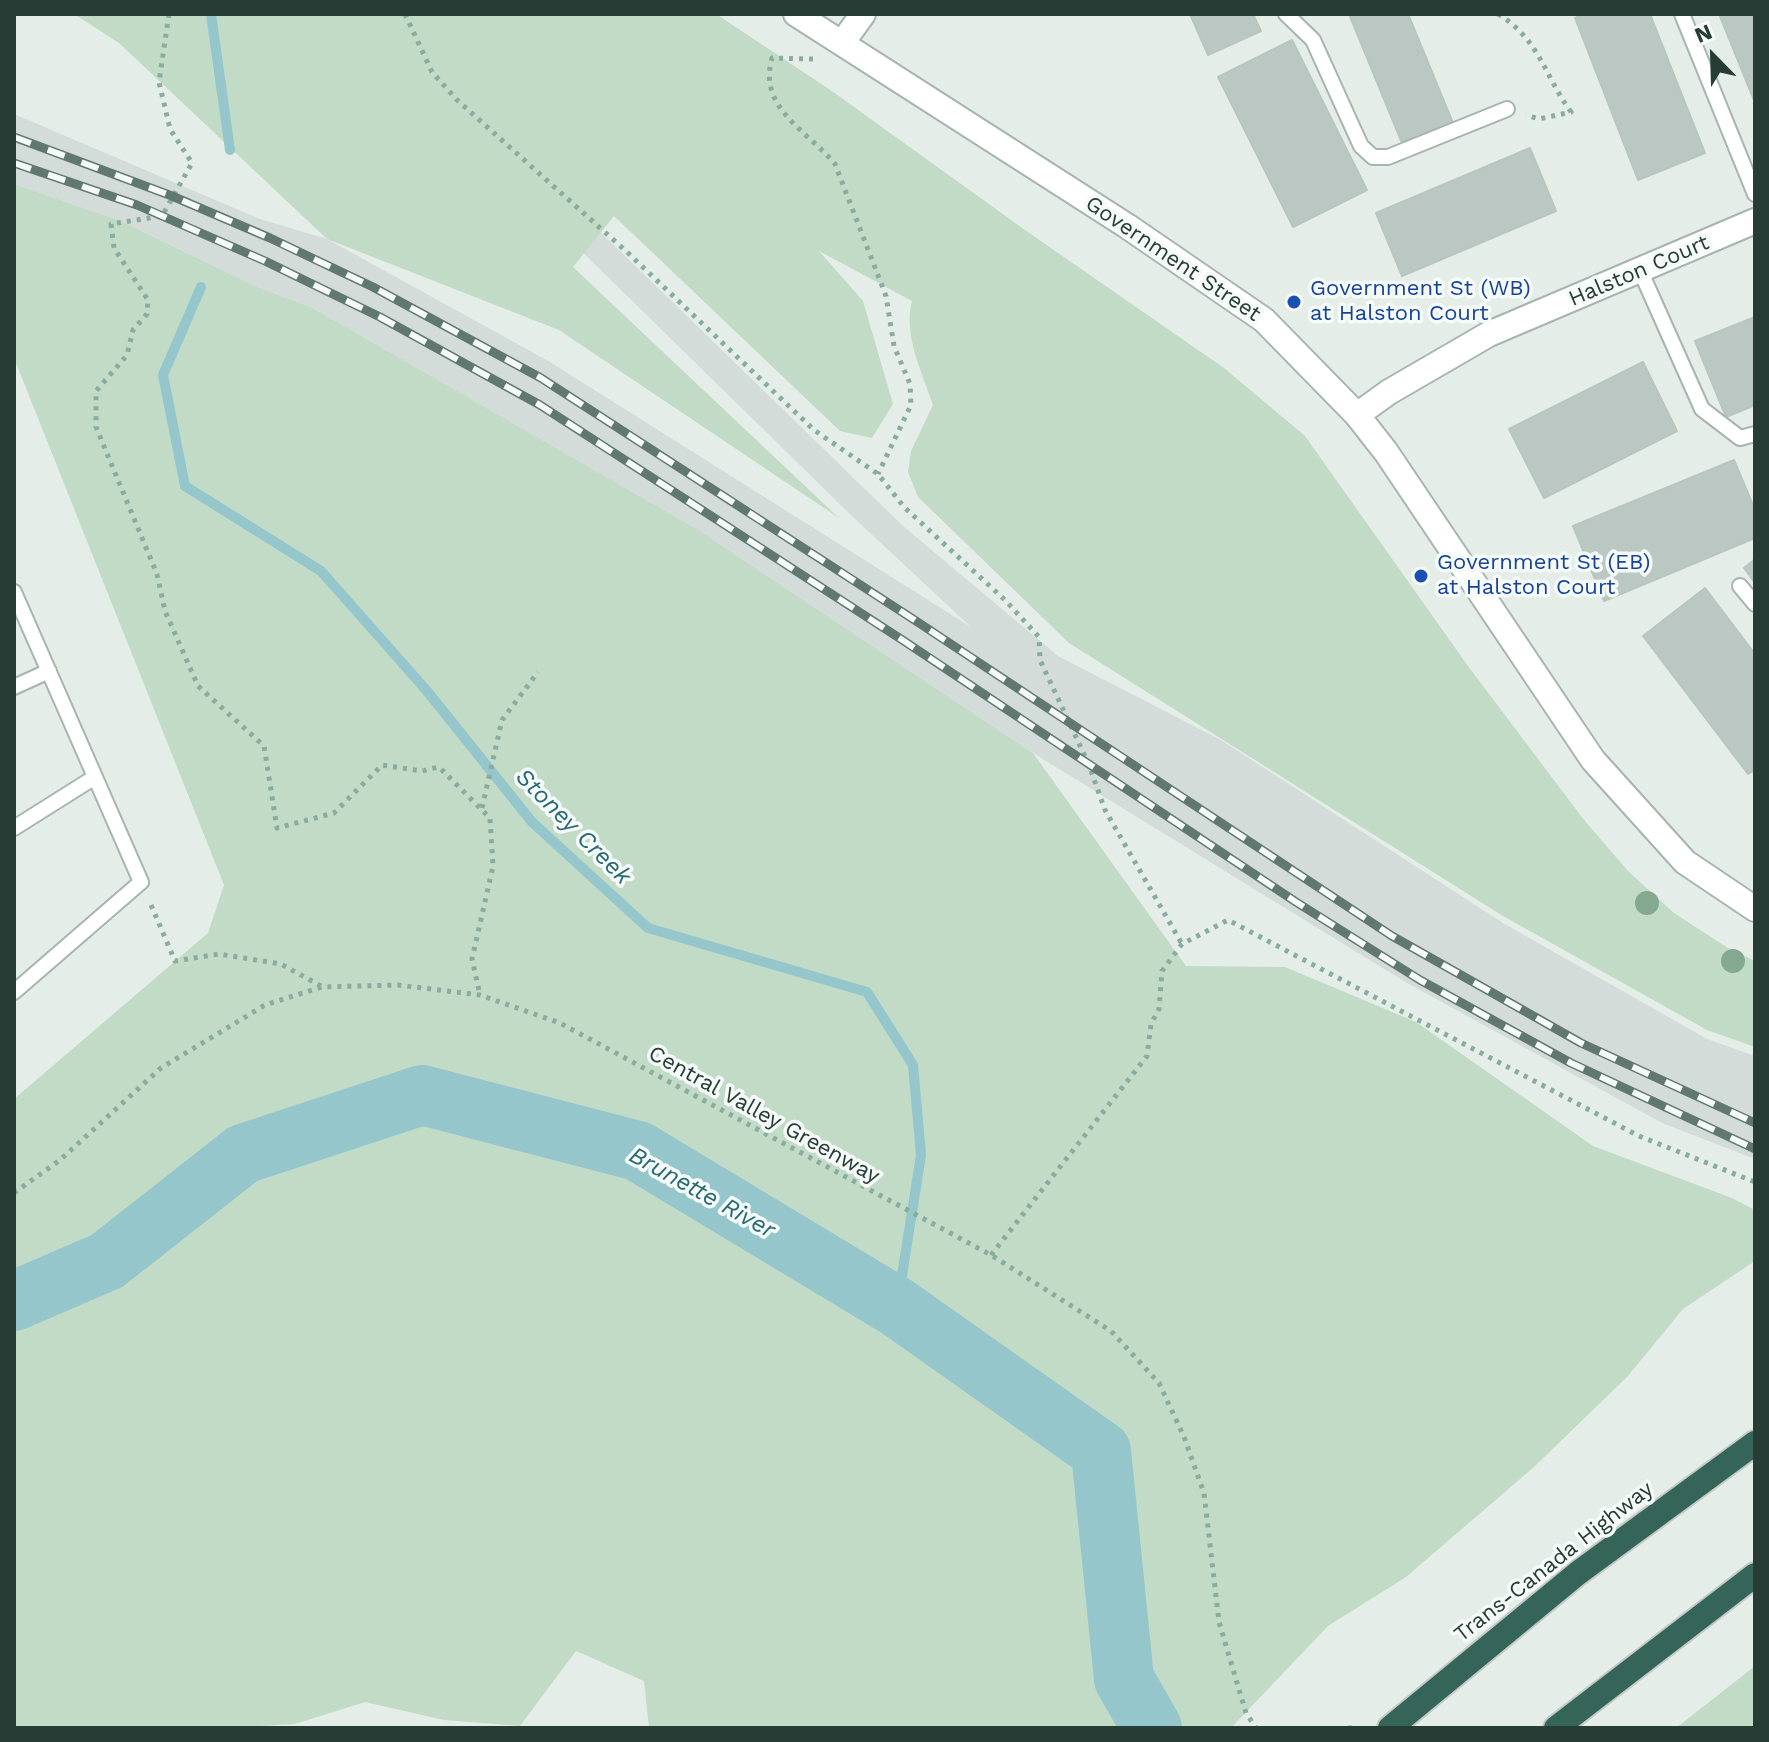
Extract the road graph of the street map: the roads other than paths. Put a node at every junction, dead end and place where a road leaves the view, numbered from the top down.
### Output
1 (796, 14) edge
2 (863, 14) edge
3 (1286, 14) edge
4 (1682, 14) edge
5 (842, 43) junction
6 (1507, 109) road end
7 (1755, 194) edge
8 (1755, 221) edge
9 (1640, 270) junction
10 (1357, 415) junction
11 (1755, 434) edge
12 (1740, 586) dead end
13 (14, 592) edge
14 (1755, 604) edge
15 (49, 671) junction
16 (14, 687) edge
17 (95, 777) junction
18 (14, 828) edge
19 (1755, 909) edge
20 (14, 992) edge
21 (1755, 1443) edge
22 (1755, 1575) edge
23 (1390, 1728) edge
24 (1556, 1728) edge

1 - 5 street, Government Street
2 - 5 street
3 - 6 lane
4 - 7 lane
5 - 10 street, Government Street
8 - 9 street, Halston Court
9 - 10 street, Halston Court
9 - 11 lane
10 - 19 street, Government Street
12 - 14 lane
13 - 15 lane
15 - 16 lane
15 - 17 lane
17 - 18 lane
17 - 20 lane
21 - 23 highway, Trans-Canada Highway
22 - 24 highway

